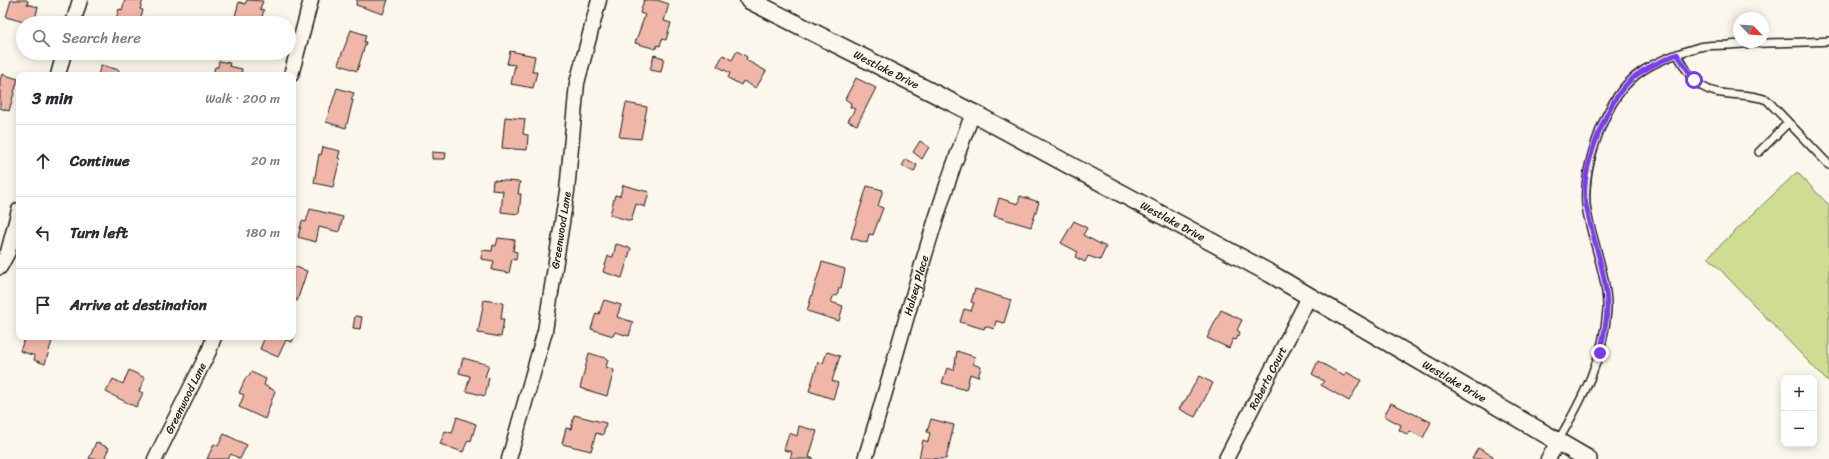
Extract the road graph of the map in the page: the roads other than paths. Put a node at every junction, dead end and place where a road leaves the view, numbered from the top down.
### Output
1 (80, 0) edge
2 (311, 0) edge
3 (599, 0) edge
4 (749, 0) edge
5 (75, 16) edge
6 (1829, 41) edge
7 (1677, 54) junction
8 (296, 56) edge
9 (62, 60) edge
10 (295, 60) edge
11 (59, 72) edge
12 (292, 72) edge
13 (974, 113) junction
14 (1788, 123) junction
15 (1759, 152) dead end
16 (1829, 165) edge
17 (16, 221) edge
18 (0, 267) edge
19 (1310, 297) junction
20 (213, 340) edge
21 (1558, 442) junction
22 (155, 459) edge
23 (509, 459) edge
24 (865, 459) edge
25 (1226, 459) edge
26 (1548, 459) edge
27 (1588, 459) edge

1 - 5 street
2 - 8 street
3 - 23 street, Greenwood Lane
4 - 13 street, Westlake Drive
6 - 7 lane
7 - 14 lane
7 - 21 lane
9 - 11 street
10 - 12 street
13 - 19 street, Westlake Drive
13 - 24 street, Halsey Place
14 - 15 lane
14 - 16 lane
17 - 18 street
19 - 21 street, Westlake Drive
19 - 25 street, Roberta Court
20 - 22 street, Greenwood Lane
21 - 26 street
21 - 27 street, Westlake Drive

